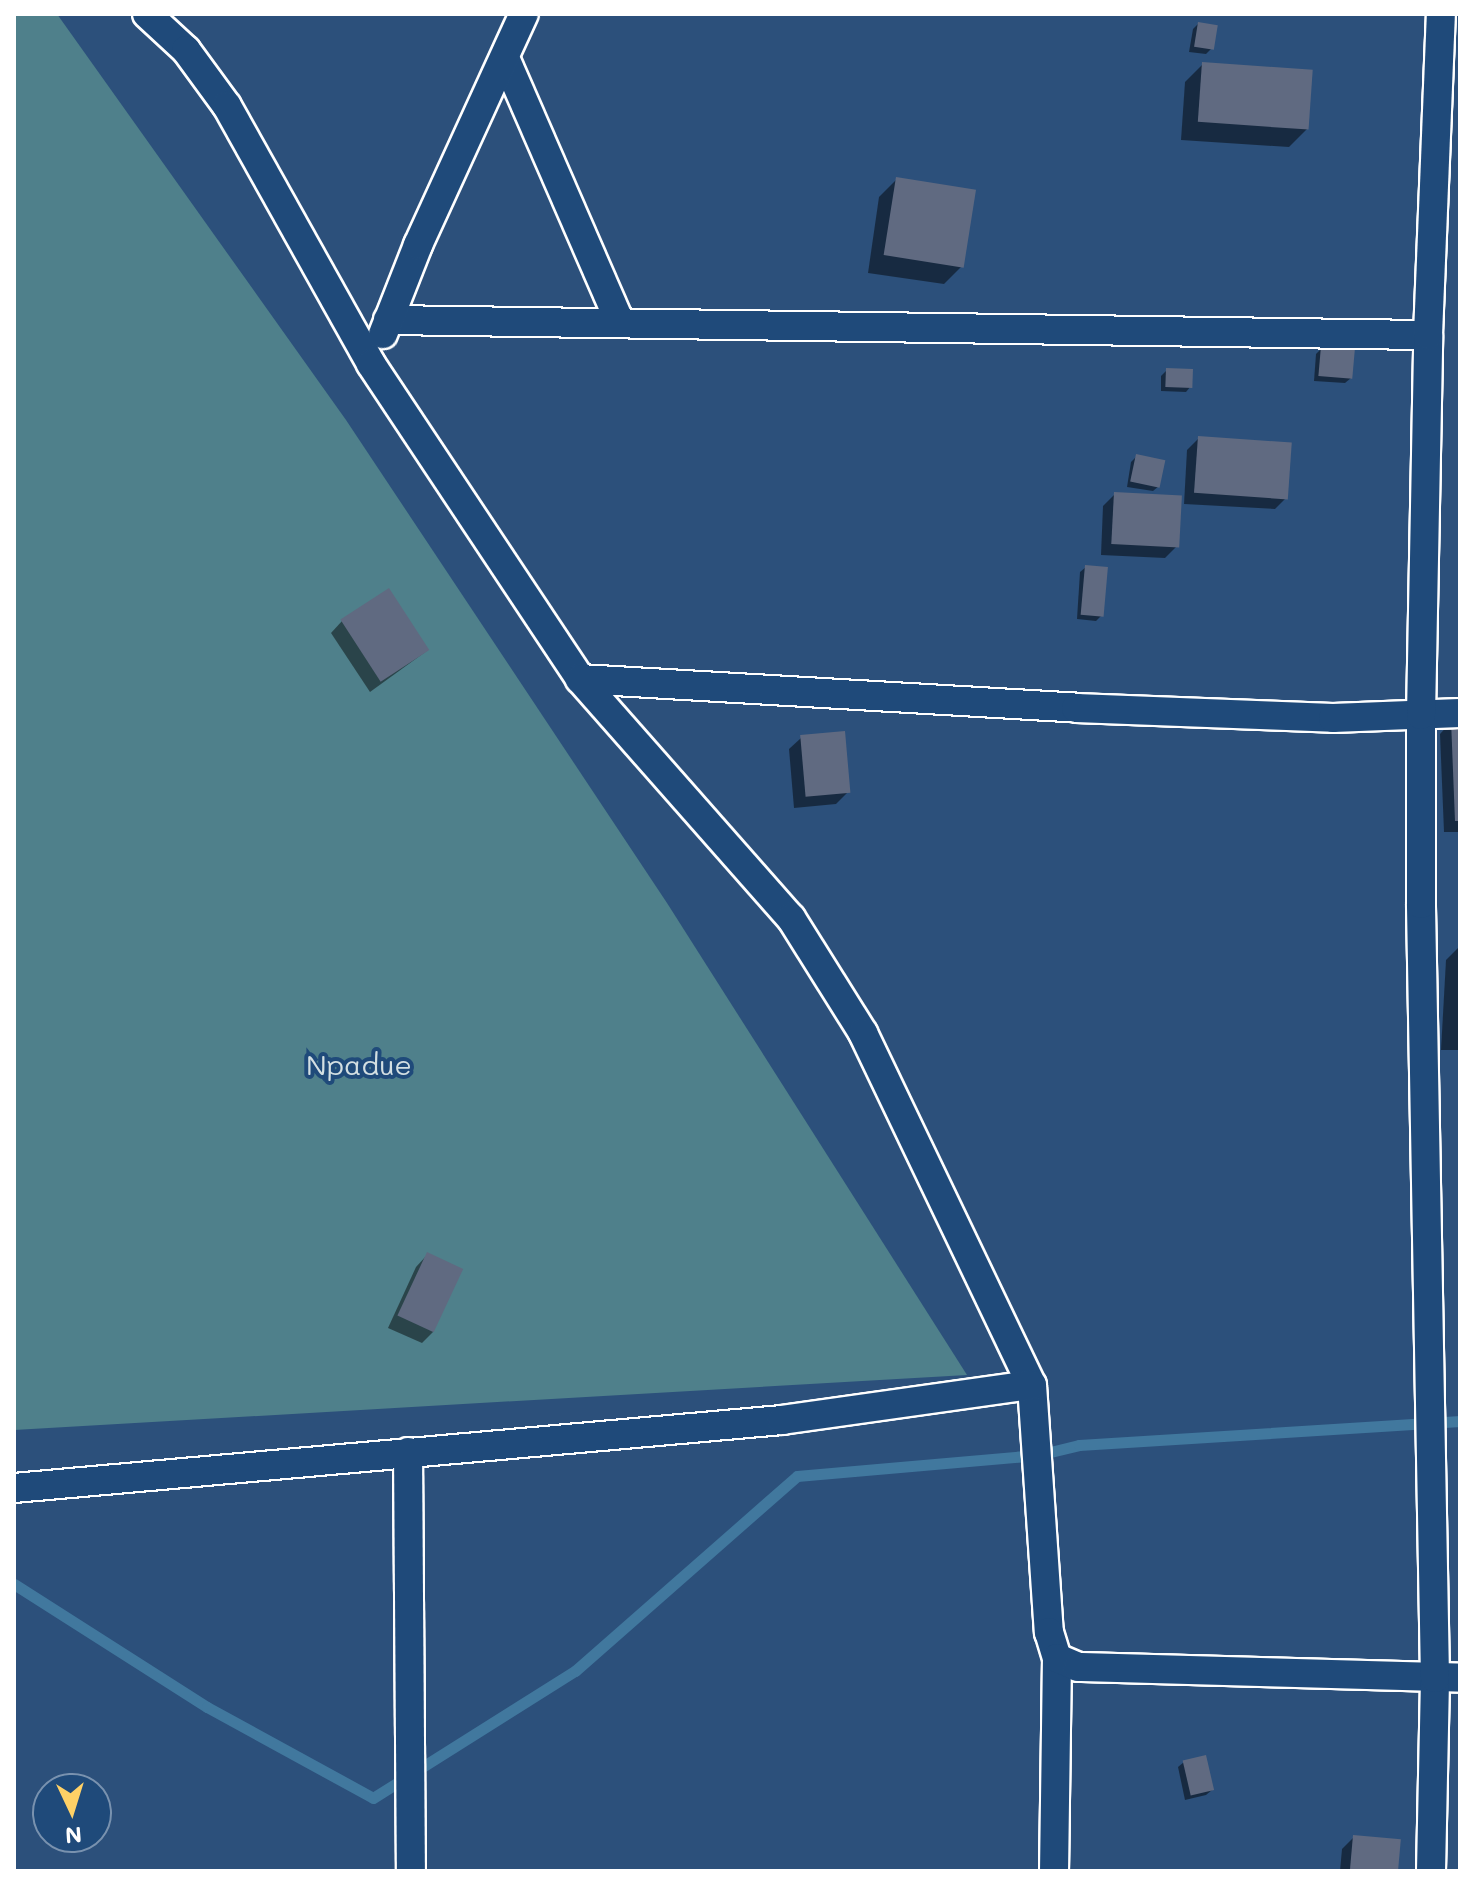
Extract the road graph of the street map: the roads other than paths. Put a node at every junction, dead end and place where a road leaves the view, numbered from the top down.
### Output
1 (147, 14) edge
2 (524, 14) edge
3 (1441, 14) edge
4 (505, 58) junction
5 (388, 320) junction
6 (620, 322) junction
7 (1428, 335) junction
8 (371, 364) junction
9 (580, 679) junction
10 (1460, 713) edge
11 (1421, 715) junction
12 (1032, 1385) junction
13 (408, 1452) junction
14 (14, 1488) edge
15 (1057, 1658) junction
16 (1448, 1678) edge
17 (411, 1871) edge
18 (1054, 1871) edge
19 (1431, 1871) edge

1 - 8 street
2 - 4 street
3 - 7 street
4 - 5 street
4 - 6 street
5 - 6 street
5 - 8 street
6 - 7 street
7 - 11 street
8 - 9 street
9 - 11 street
9 - 12 street
10 - 11 street
11 - 16 street
12 - 13 street
12 - 15 street
13 - 14 street
13 - 17 street
15 - 16 street
15 - 18 street
16 - 19 street

